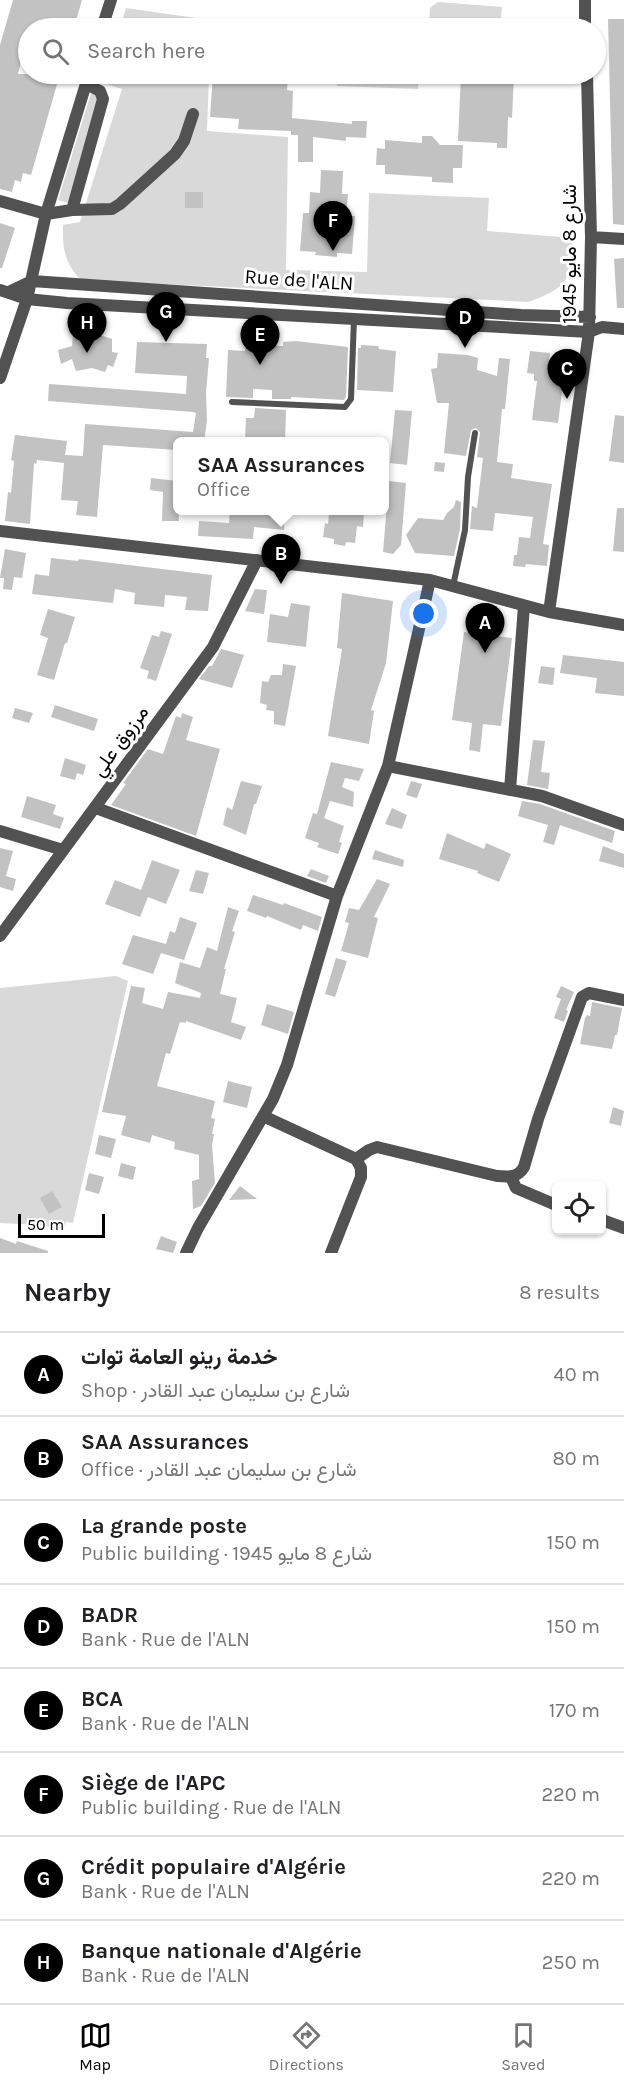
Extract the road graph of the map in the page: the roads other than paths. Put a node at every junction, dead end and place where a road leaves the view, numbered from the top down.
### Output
1 (111, 0) edge
2 (585, 0) edge
3 (105, 18) edge
4 (585, 18) edge
5 (86, 84) edge
6 (93, 84) edge
7 (587, 84) edge
8 (193, 114) dead end
9 (0, 201) edge
10 (72, 210) junction
11 (46, 214) junction
12 (591, 237) junction
13 (624, 239) edge
14 (32, 281) junction
15 (4, 291) edge
16 (27, 298) junction
17 (290, 299) junction
18 (290, 316) junction
19 (590, 317) junction
20 (354, 319) junction
21 (602, 327) junction
22 (624, 329) edge
23 (589, 332) junction
24 (1, 375) edge
25 (232, 402) dead end
26 (475, 433) dead end
27 (0, 531) edge
28 (257, 560) junction
29 (430, 580) junction
30 (453, 587) junction
31 (524, 606) junction
32 (549, 612) junction
33 (624, 625) edge
34 (388, 766) junction
35 (510, 790) junction
36 (96, 808) junction
37 (624, 825) edge
38 (0, 831) edge
39 (63, 850) junction
40 (337, 896) junction
41 (0, 936) edge
42 (624, 1000) edge
43 (263, 1116) junction
44 (356, 1159) junction
45 (511, 1177) junction
46 (552, 1203) edge
47 (606, 1221) edge
48 (624, 1228) edge
49 (186, 1253) edge
50 (331, 1253) edge

1 - 3 street
2 - 4 street
5 - 11 street
6 - 10 street
7 - 12 street, شارع 8 مايو 1945
8 - 10 street
9 - 11 street
10 - 11 street
11 - 14 street
12 - 13 street
12 - 19 street, شارع 8 مايو 1945
14 - 15 street, Rue de l'ALN
14 - 16 street
14 - 17 street, Rue de l'ALN
15 - 16 street, Rue de l'ALN
16 - 18 street, Rue de l'ALN
16 - 24 street
17 - 18 street
17 - 19 street, Rue de l'ALN
18 - 20 street, Rue de l'ALN
19 - 21 street
19 - 23 street, شارع 8 مايو 1945
20 - 23 street, Rue de l'ALN
20 - 25 lane
21 - 22 street
21 - 23 street
23 - 32 street, شارع 8 مايو 1945
26 - 30 lane
27 - 28 street
28 - 29 street
28 - 36 street, مرزوق علي
29 - 30 street
29 - 34 street
30 - 31 street
31 - 32 street
31 - 35 street
32 - 33 street
34 - 35 street
34 - 40 street
35 - 37 street
36 - 39 street, مرزوق علي
36 - 40 street
38 - 39 street
39 - 41 street, مرزوق علي
40 - 43 street
42 - 45 street
43 - 44 street
43 - 49 street
44 - 45 street
44 - 50 street
45 - 46 street
47 - 48 street

